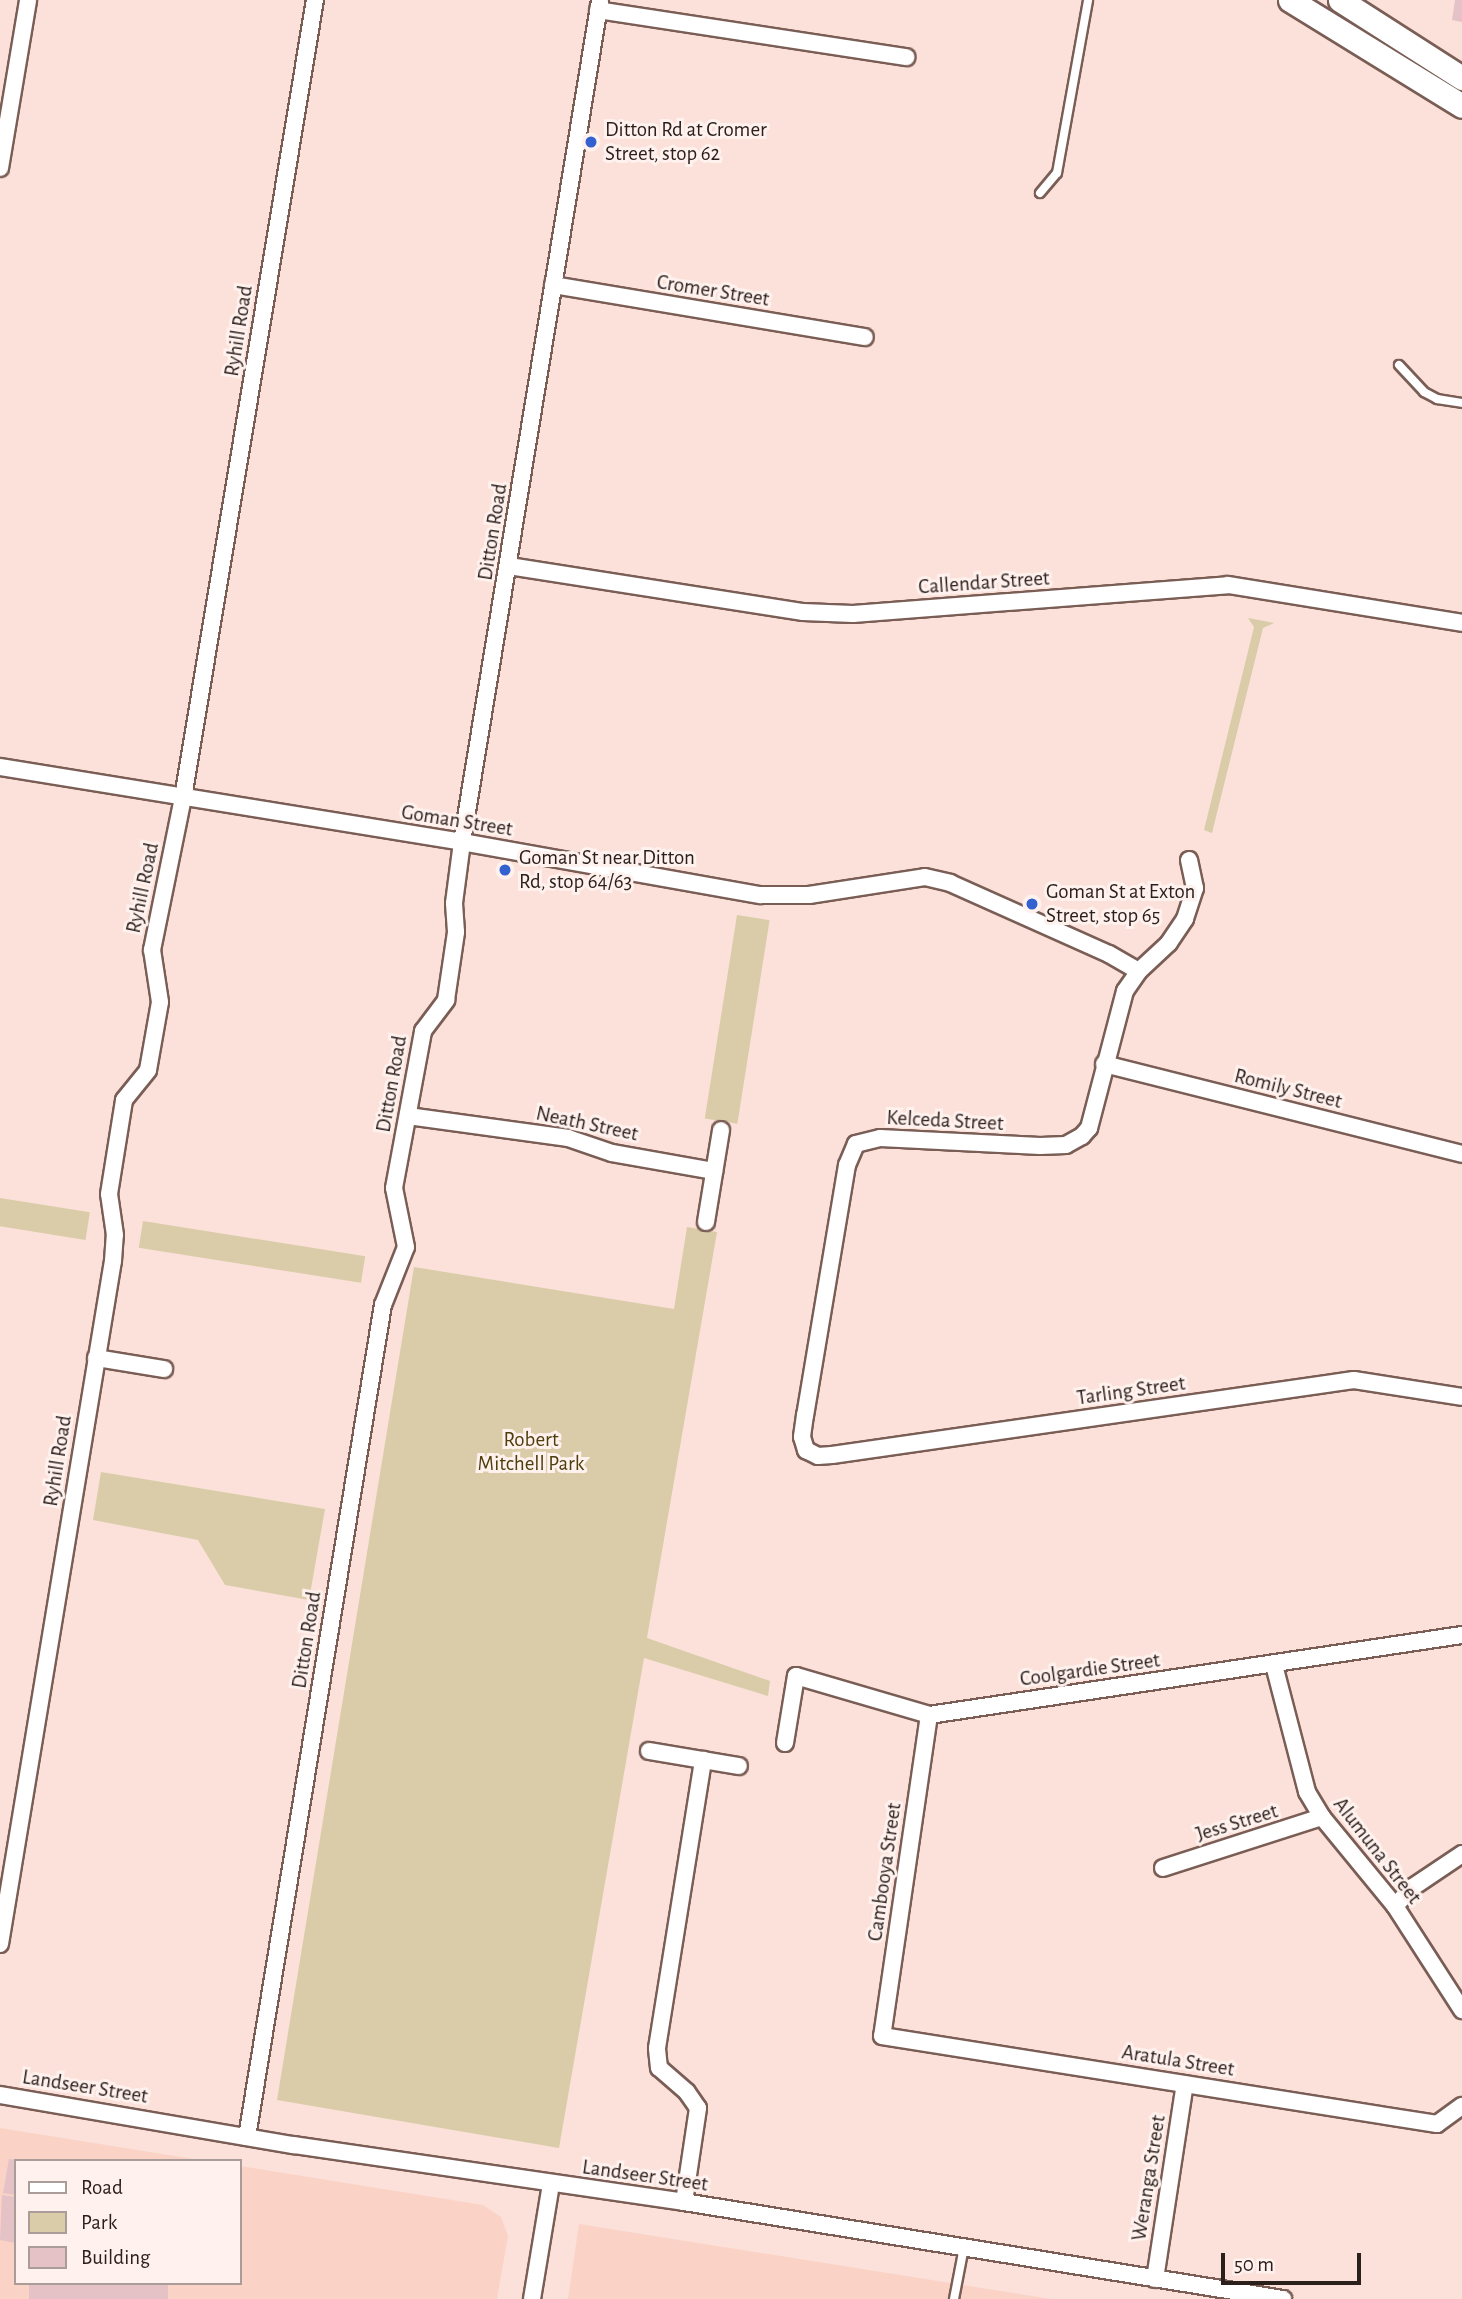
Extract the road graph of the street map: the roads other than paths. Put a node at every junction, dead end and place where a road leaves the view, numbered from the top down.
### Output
1 (27, 0) edge
2 (315, 0) edge
3 (1088, 0) edge
4 (1279, 0) edge
5 (1290, 0) edge
6 (1340, 0) edge
7 (599, 5) edge
8 (1314, 14) junction
9 (906, 57) dead end
10 (1462, 78) edge
11 (1462, 106) edge
12 (0, 168) edge
13 (1040, 193) dead end
14 (553, 285) junction
15 (865, 337) dead end
16 (1399, 365) dead end
17 (1462, 403) edge
18 (509, 566) junction
19 (1462, 623) edge
20 (0, 767) edge
21 (183, 798) junction
22 (462, 842) junction
23 (1189, 860) dead end
24 (1139, 971) junction
25 (1104, 1064) junction
26 (408, 1116) junction
27 (721, 1130) dead end
28 (1462, 1154) edge
29 (714, 1171) junction
30 (706, 1222) dead end
31 (96, 1358) junction
32 (164, 1369) dead end
33 (1462, 1397) edge
34 (806, 1450) joint
35 (1462, 1635) edge
36 (1274, 1665) junction
37 (929, 1715) junction
38 (785, 1744) dead end
39 (649, 1751) dead end
40 (703, 1760) junction
41 (739, 1766) dead end
42 (1322, 1817) junction
43 (1462, 1854) edge
44 (1163, 1868) dead end
45 (1395, 1906) junction
46 (0, 1944) edge
47 (1462, 2010) edge
48 (882, 2036) joint
49 (1185, 2084) junction
50 (0, 2095) edge
51 (1462, 2106) edge
52 (247, 2137) junction
53 (551, 2184) junction
54 (684, 2202) junction
55 (964, 2247) junction
56 (1156, 2279) junction
57 (532, 2299) edge
58 (954, 2299) edge
59 (1283, 2299) edge

1 - 12 street
2 - 21 street, Ryhill Road
3 - 13 lane
4 - 8 lane
5 - 8 main road
6 - 10 main road
7 - 9 street
7 - 14 street, Ditton Road
8 - 11 main road
14 - 15 street, Cromer Street
14 - 18 street, Ditton Road
16 - 17 lane
18 - 19 street, Callendar Street
18 - 22 street, Ditton Road
20 - 21 street, Goman Street
21 - 22 street, Goman Street
21 - 31 street, Ryhill Road
22 - 24 street, Goman Street
22 - 26 street, Ditton Road
23 - 24 street, Kelceda Street
24 - 25 street, Kelceda Street
25 - 28 street, Romily Street
25 - 34 street, Kelceda Street
26 - 29 street, Neath Street
26 - 52 street, Ditton Road
27 - 29 street
29 - 30 street
31 - 32 street
31 - 46 street, Ryhill Road
33 - 34 street, Tarling Street
35 - 36 street, Coolgardie Street
36 - 37 street, Coolgardie Street
36 - 42 street, Alumuna Street
37 - 38 street, Coolgardie Street
37 - 48 street, Cambooya Street
39 - 40 street
40 - 41 street
40 - 54 street
42 - 44 street, Jess Street
42 - 45 street, Alumuna Street
43 - 45 street
45 - 47 street, Alumuna Street
48 - 49 street, Aratula Street
49 - 51 street, Aratula Street
49 - 56 street, Weranga Street
50 - 52 street, Landseer Street
52 - 53 street, Landseer Street
53 - 54 street, Landseer Street
53 - 57 street
54 - 55 street, Landseer Street
55 - 56 street, Landseer Street
55 - 58 lane
56 - 59 street, Landseer Street

